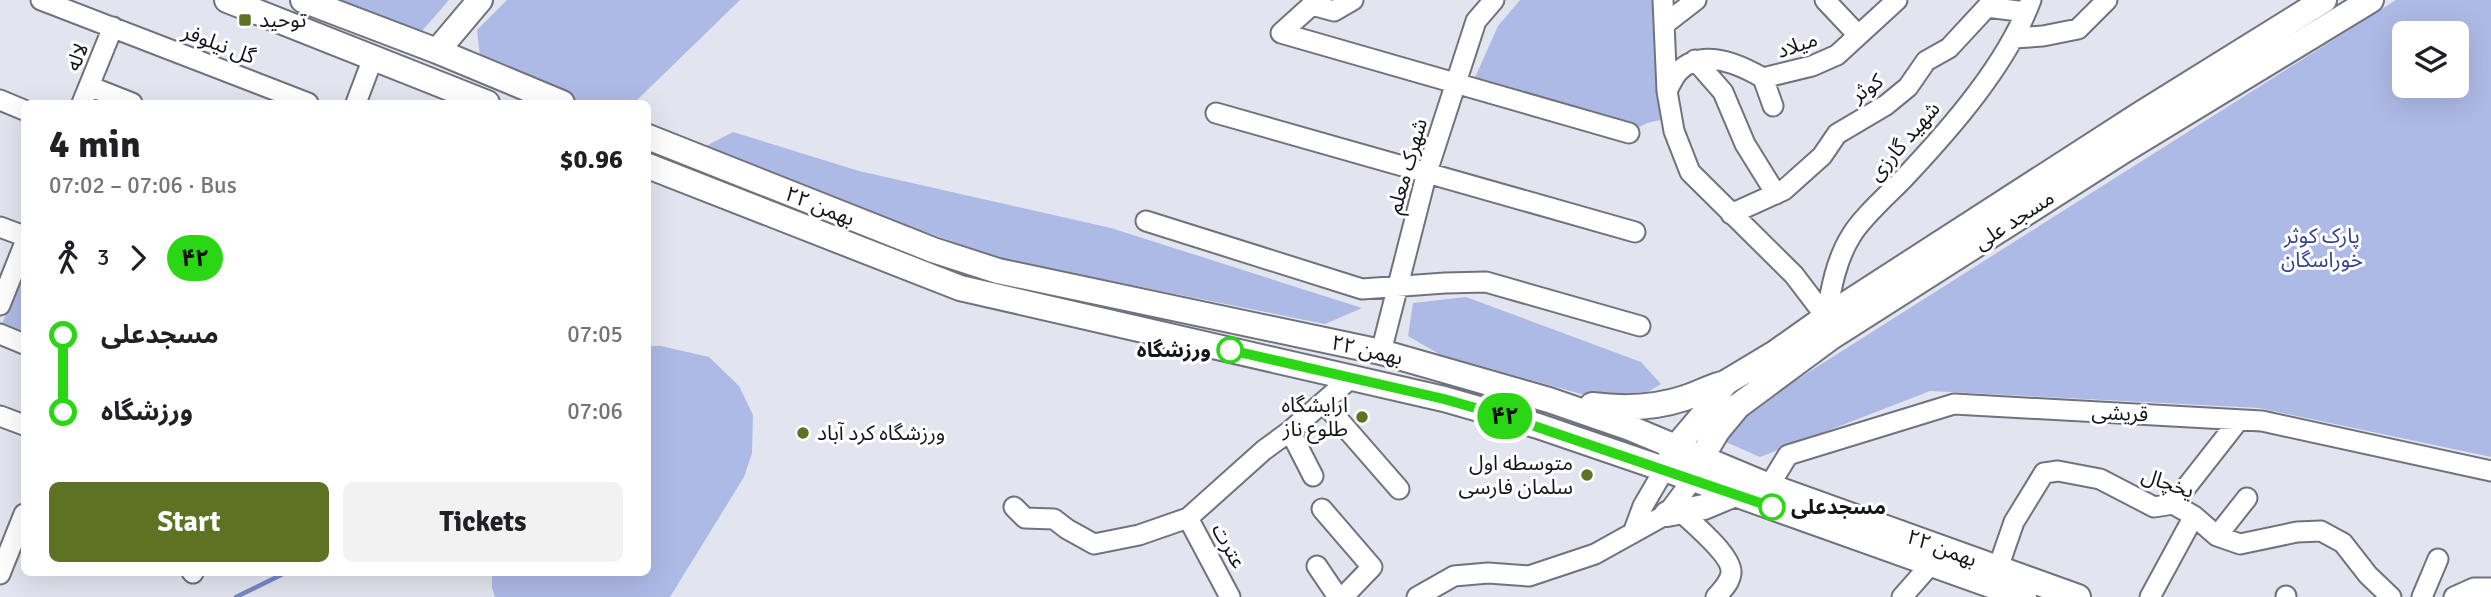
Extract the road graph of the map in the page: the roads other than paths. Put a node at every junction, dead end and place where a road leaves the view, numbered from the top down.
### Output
1 (41, 0) edge
2 (227, 0) edge
3 (303, 0) edge
4 (480, 0) edge
5 (1353, 0) edge
6 (1494, 0) edge
7 (1663, 0) edge
8 (1696, 0) edge
9 (1825, 0) edge
10 (1897, 0) edge
11 (2107, 0) edge
12 (2324, 0) edge
13 (2371, 0) edge
14 (2028, 6) edge
15 (1665, 24) junction
16 (113, 27) junction
17 (1858, 35) junction
18 (2014, 38) junction
19 (438, 51) junction
20 (373, 58) junction
21 (1695, 60) junction
22 (1763, 78) junction
23 (1457, 83) junction
24 (1667, 91) junction
25 (86, 95) edge
26 (0, 100) edge
27 (115, 100) edge
28 (300, 100) edge
29 (357, 100) edge
30 (479, 100) edge
31 (555, 100) edge
32 (1773, 106) dead end
33 (21, 109) edge
34 (1216, 113) dead end
35 (1629, 133) dead end
36 (651, 138) edge
37 (2116, 142) junction
38 (651, 167) edge
39 (1427, 172) junction
40 (1776, 194) junction
41 (1731, 214) junction
42 (1146, 221) dead end
43 (0, 227) edge
44 (1636, 232) dead end
45 (21, 235) edge
46 (21, 252) edge
47 (984, 267) junction
48 (1398, 288) junction
49 (975, 292) junction
50 (0, 305) edge
51 (1826, 317) junction
52 (1640, 326) dead end
53 (0, 334) edge
54 (21, 343) edge
55 (1381, 352) junction
56 (1351, 378) junction
57 (1725, 383) junction
58 (1549, 400) junction
59 (1745, 401) junction
60 (1324, 402) junction
61 (0, 416) edge
62 (2239, 420) junction
63 (21, 424) edge
64 (1718, 430) junction
65 (1290, 431) junction
66 (1676, 447) junction
67 (1697, 468) junction
68 (1664, 470) junction
69 (2491, 471) edge
70 (1313, 476) dead end
71 (1753, 487) junction
72 (1399, 489) dead end
73 (2247, 498) dead end
74 (2173, 504) junction
75 (1014, 508) dead end
76 (1322, 509) dead end
77 (1674, 513) junction
78 (2193, 516) junction
79 (21, 518) edge
80 (1188, 518) junction
81 (1633, 533) junction
82 (2217, 536) junction
83 (7, 538) edge
84 (2438, 559) dead end
85 (1932, 563) junction
86 (1317, 566) dead end
87 (1998, 568) junction
88 (0, 574) edge
89 (2491, 588) edge
90 (1437, 592) edge
91 (2020, 596) edge
92 (1230, 597) edge
93 (1338, 597) edge
94 (1343, 597) edge
95 (1417, 597) edge
96 (1716, 597) edge
97 (1902, 597) edge
98 (2078, 597) edge
99 (2150, 597) edge
100 (2391, 597) edge
101 (2422, 597) edge
102 (2454, 597) edge

1 - 16 street, گل نیلوفر
2 - 20 main road
3 - 19 main road
4 - 19 main road
5 - 23 street
6 - 23 street, شهرک معلم
7 - 15 street
8 - 15 street
9 - 17 street
10 - 17 street, میلاد
11 - 18 street
12 - 37 main road, مسجد علی
13 - 37 main road, مسجد علی
14 - 18 street, شهید گارزی
14 - 40 street, کوثر
15 - 24 street
16 - 25 street, لاله
16 - 28 street, گل نیلوفر
17 - 22 street, میلاد
18 - 51 street, شهید گارزی
19 - 31 main road
20 - 29 street
20 - 30 main road
21 - 22 street, میلاد
21 - 24 street
21 - 40 street
22 - 32 street
23 - 35 street
23 - 39 street, شهرک معلم
24 - 41 street
25 - 27 street
26 - 33 street
34 - 39 street
36 - 47 main road, ۲۲ بهمن
37 - 51 main road, مسجد علی
37 - 59 main road, مسجد علی
38 - 49 main road, ۲۲ بهمن
39 - 44 street
39 - 48 street, شهرک معلم
40 - 41 street, کوثر
41 - 51 street
42 - 48 street
43 - 45 street
46 - 50 street
47 - 49 main road
47 - 55 main road, ۲۲ بهمن
48 - 52 street
48 - 55 street, شهرک معلم
49 - 56 main road, ۲۲ بهمن
51 - 57 main road, مسجد علی
53 - 54 street
55 - 58 main road, ۲۲ بهمن
56 - 60 street
56 - 68 main road, ۲۲ بهمن
57 - 58 main road
57 - 59 main road
57 - 66 main road
58 - 66 main road, ۲۲ بهمن
59 - 64 main road, مسجد علی
60 - 65 street
60 - 72 street
61 - 63 street
62 - 69 street, قریشی
62 - 71 street, قریشی
62 - 74 street
64 - 67 main road, مسجد علی
64 - 71 main road
65 - 70 street
65 - 80 street
66 - 67 main road, ۲۲ بهمن
66 - 68 main road
67 - 68 main road, ۲۲ بهمن
67 - 71 main road, ۲۲ بهمن
67 - 77 street
68 - 81 street
71 - 77 main road
71 - 85 main road, ۲۲ بهمن
71 - 87 main road, ۲۲ بهمن
73 - 82 street
74 - 78 street, یخچال
74 - 87 street, یخچال
75 - 80 street
76 - 94 street
77 - 81 street
77 - 96 street
78 - 82 street, یخچال
78 - 99 street
79 - 83 street
80 - 92 street, عترت
81 - 90 street
82 - 100 street, یخچال
83 - 88 street
84 - 101 street
85 - 91 main road, ۲۲ بهمن
85 - 97 street
86 - 93 street
87 - 98 main road, ۲۲ بهمن
89 - 102 street
90 - 95 street

